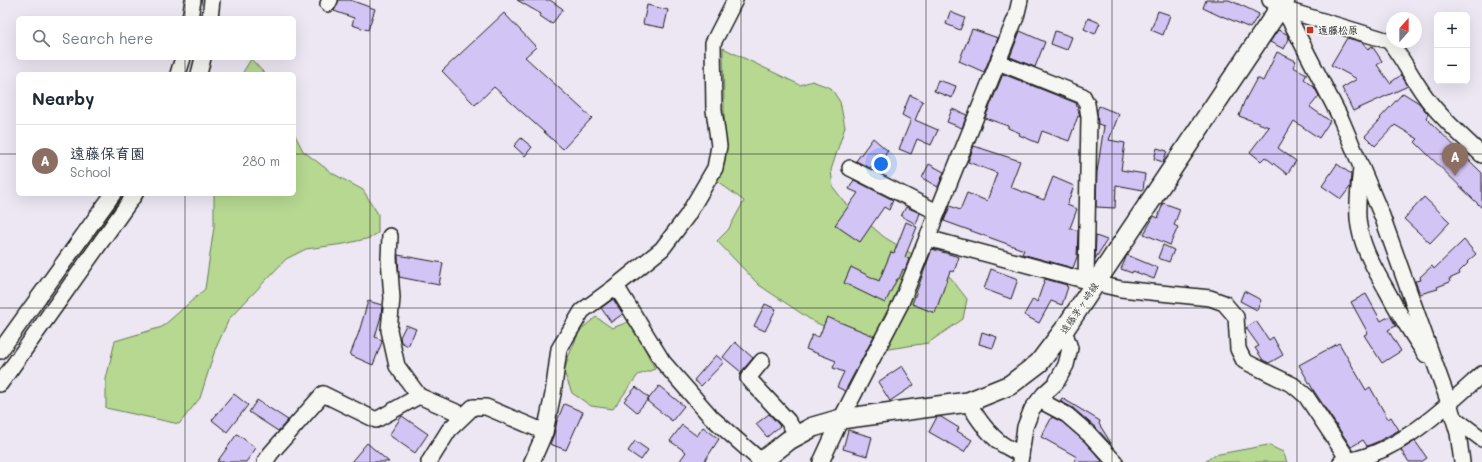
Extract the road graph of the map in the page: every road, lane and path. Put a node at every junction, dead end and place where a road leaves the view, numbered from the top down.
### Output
1 (193, 0) edge
2 (212, 0) edge
3 (735, 0) edge
4 (1020, 0) edge
5 (1280, 4) edge
6 (190, 16) edge
7 (210, 16) edge
8 (182, 60) edge
9 (202, 60) edge
10 (998, 62) junction
11 (179, 72) edge
12 (200, 72) edge
13 (1482, 155) edge
14 (1361, 167) junction
15 (850, 168) dead end
16 (111, 196) edge
17 (134, 196) edge
18 (937, 212) junction
19 (390, 236) dead end
20 (927, 238) junction
21 (1090, 282) junction
22 (616, 286) junction
23 (1064, 330) junction
24 (0, 351) edge
25 (762, 361) dead end
26 (1438, 372) junction
27 (1482, 374) edge
28 (0, 384) edge
29 (419, 396) junction
30 (1039, 400) junction
31 (968, 402) junction
32 (1449, 403) junction
33 (462, 415) junction
34 (1454, 418) junction
35 (841, 419) junction
36 (545, 432) junction
37 (797, 435) junction
38 (1482, 438) edge
39 (1021, 458) edge
40 (265, 462) edge
41 (430, 462) edge
42 (532, 462) edge
43 (762, 462) edge
44 (820, 462) edge
45 (1115, 462) edge
46 (1347, 462) edge
47 (1462, 462) edge

1 - 6 street
2 - 7 street
3 - 22 street
4 - 10 street
5 - 13 street
5 - 14 street
5 - 21 main road, 遠藤茅ヶ崎線
8 - 11 street
9 - 12 street
10 - 18 street
10 - 21 street
14 - 26 street
14 - 26 street
15 - 18 street
16 - 24 street
17 - 28 street
18 - 20 street
19 - 29 street
20 - 21 street
20 - 35 street
21 - 23 main road, 遠藤茅ヶ崎線
21 - 46 street
22 - 36 street
22 - 43 street
23 - 30 street
23 - 31 main road, 遠藤茅ヶ崎線
25 - 37 street
26 - 32 street
27 - 32 street
29 - 33 street
29 - 40 street
30 - 39 street
30 - 45 street
31 - 35 main road, 遠藤茅ヶ崎線
31 - 39 street
32 - 34 street
32 - 46 street
33 - 36 street
33 - 41 street
34 - 38 street
34 - 47 street
35 - 37 main road, 遠藤茅ヶ崎線
35 - 44 street
36 - 42 street
37 - 43 main road, 遠藤茅ヶ崎線

